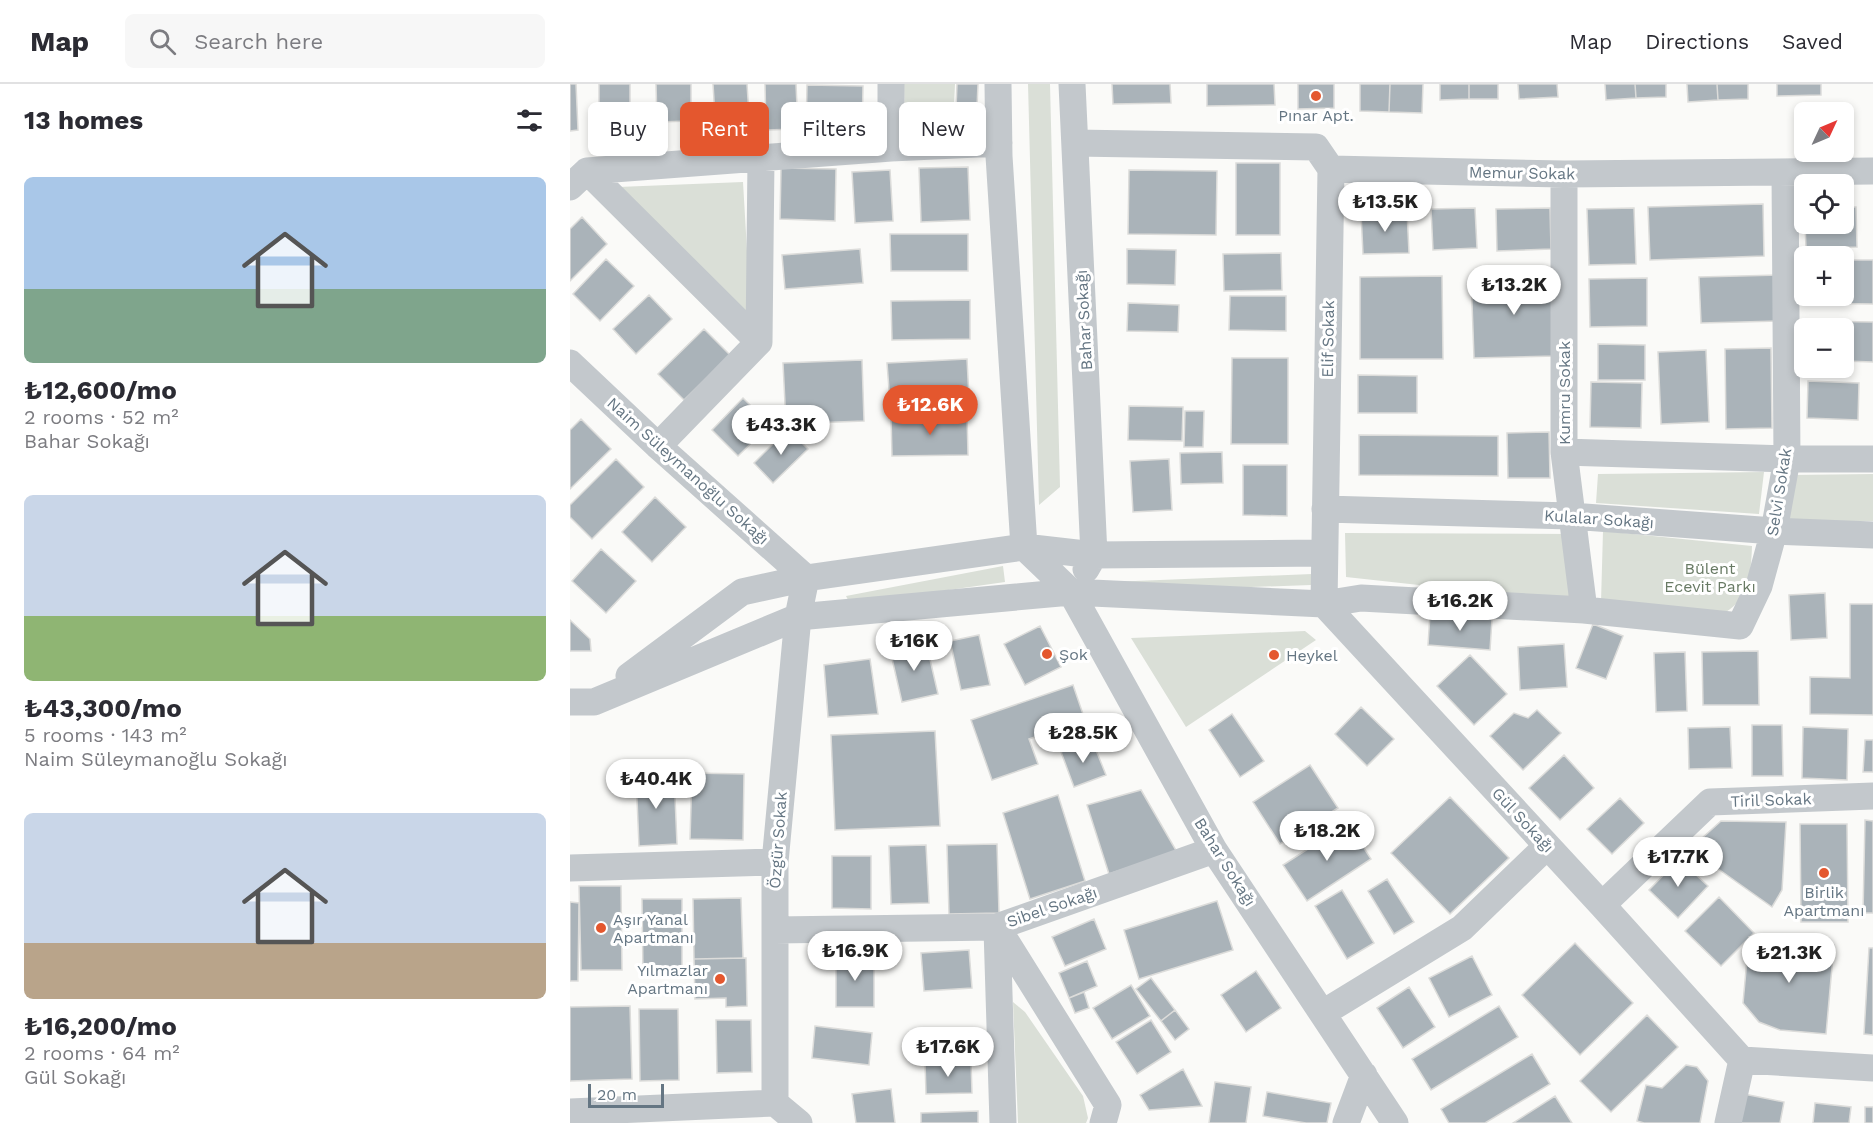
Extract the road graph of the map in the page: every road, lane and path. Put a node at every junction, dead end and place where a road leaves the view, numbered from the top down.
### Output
1 (891, 84) edge
2 (998, 84) edge
3 (1072, 84) edge
4 (999, 143) junction
5 (1075, 143) junction
6 (891, 148) junction
7 (761, 159) junction
8 (1331, 170) junction
9 (1873, 171) edge
10 (1785, 173) junction
11 (1564, 174) junction
12 (578, 179) edge
13 (759, 342) junction
14 (570, 363) edge
15 (658, 447) junction
16 (1564, 452) junction
17 (1787, 459) junction
18 (1873, 459) edge
19 (1325, 509) junction
20 (1571, 516) junction
21 (1774, 531) junction
22 (1873, 535) edge
23 (1024, 547) junction
24 (1324, 553) junction
25 (1094, 555) junction
26 (806, 578) junction
27 (1071, 592) junction
28 (1324, 604) junction
29 (1584, 610) junction
30 (798, 617) junction
31 (582, 702) edge
32 (1873, 796) edge
33 (1547, 846) junction
34 (1214, 850) junction
35 (775, 862) junction
36 (570, 868) edge
37 (1602, 904) junction
38 (997, 927) junction
39 (775, 930) junction
40 (1323, 1013) junction
41 (1742, 1060) junction
42 (1873, 1068) edge
43 (1364, 1075) junction
44 (775, 1102) junction
45 (570, 1112) edge
46 (799, 1123) edge
47 (1003, 1123) edge
48 (1103, 1123) edge
49 (1346, 1123) edge
50 (1395, 1123) edge
51 (1728, 1123) edge

1 - 6 street
2 - 4 street
3 - 5 street, Bahar Sokağı
4 - 6 street
4 - 23 street
5 - 8 street
5 - 25 street, Bahar Sokağı
6 - 7 street
7 - 12 street
7 - 13 street
8 - 11 street, Memur Sokak
8 - 19 street, Elif Sokak
9 - 10 street, Memur Sokak
10 - 11 street, Memur Sokak
10 - 17 street, Selvi Sokak
11 - 16 street, Kumru Sokak
12 - 13 street
13 - 15 street
14 - 15 street, Naim Süleymanoğlu Sokağı
15 - 26 street, Naim Süleymanoğlu Sokağı
16 - 17 street
16 - 20 street, Kumru Sokak
17 - 18 street
17 - 21 street, Selvi Sokak
19 - 20 street, Kulalar Sokağı
19 - 24 street
20 - 21 street, Kulalar Sokağı
20 - 29 street, Kumru Sokak
21 - 22 street, Kulalar Sokağı
21 - 29 street, Selvi Sokak
23 - 25 street
23 - 26 street
23 - 27 street, Bahar Sokağı
24 - 25 street
24 - 28 street
25 - 27 street
26 - 30 street, Özgür Sokak
26 - 31 street
27 - 28 street
27 - 30 street
27 - 34 street, Bahar Sokağı
28 - 29 street
28 - 33 street, Gül Sokağı
30 - 31 street
30 - 35 street, Özgür Sokak
32 - 37 street, Tiril Sokak
33 - 37 street, Gül Sokağı
33 - 40 street
34 - 38 street, Sibel Sokağı
34 - 40 street, Bahar Sokağı
35 - 36 street
35 - 39 street, Özgür Sokak
37 - 41 street, Gül Sokağı
38 - 39 street, Sibel Sokağı
38 - 47 street
38 - 48 street
39 - 44 street, Özgür Sokak
40 - 43 street, Bahar Sokağı
41 - 42 street
41 - 51 street
43 - 49 street
43 - 50 street, Bahar Sokağı
44 - 45 street
44 - 46 street

